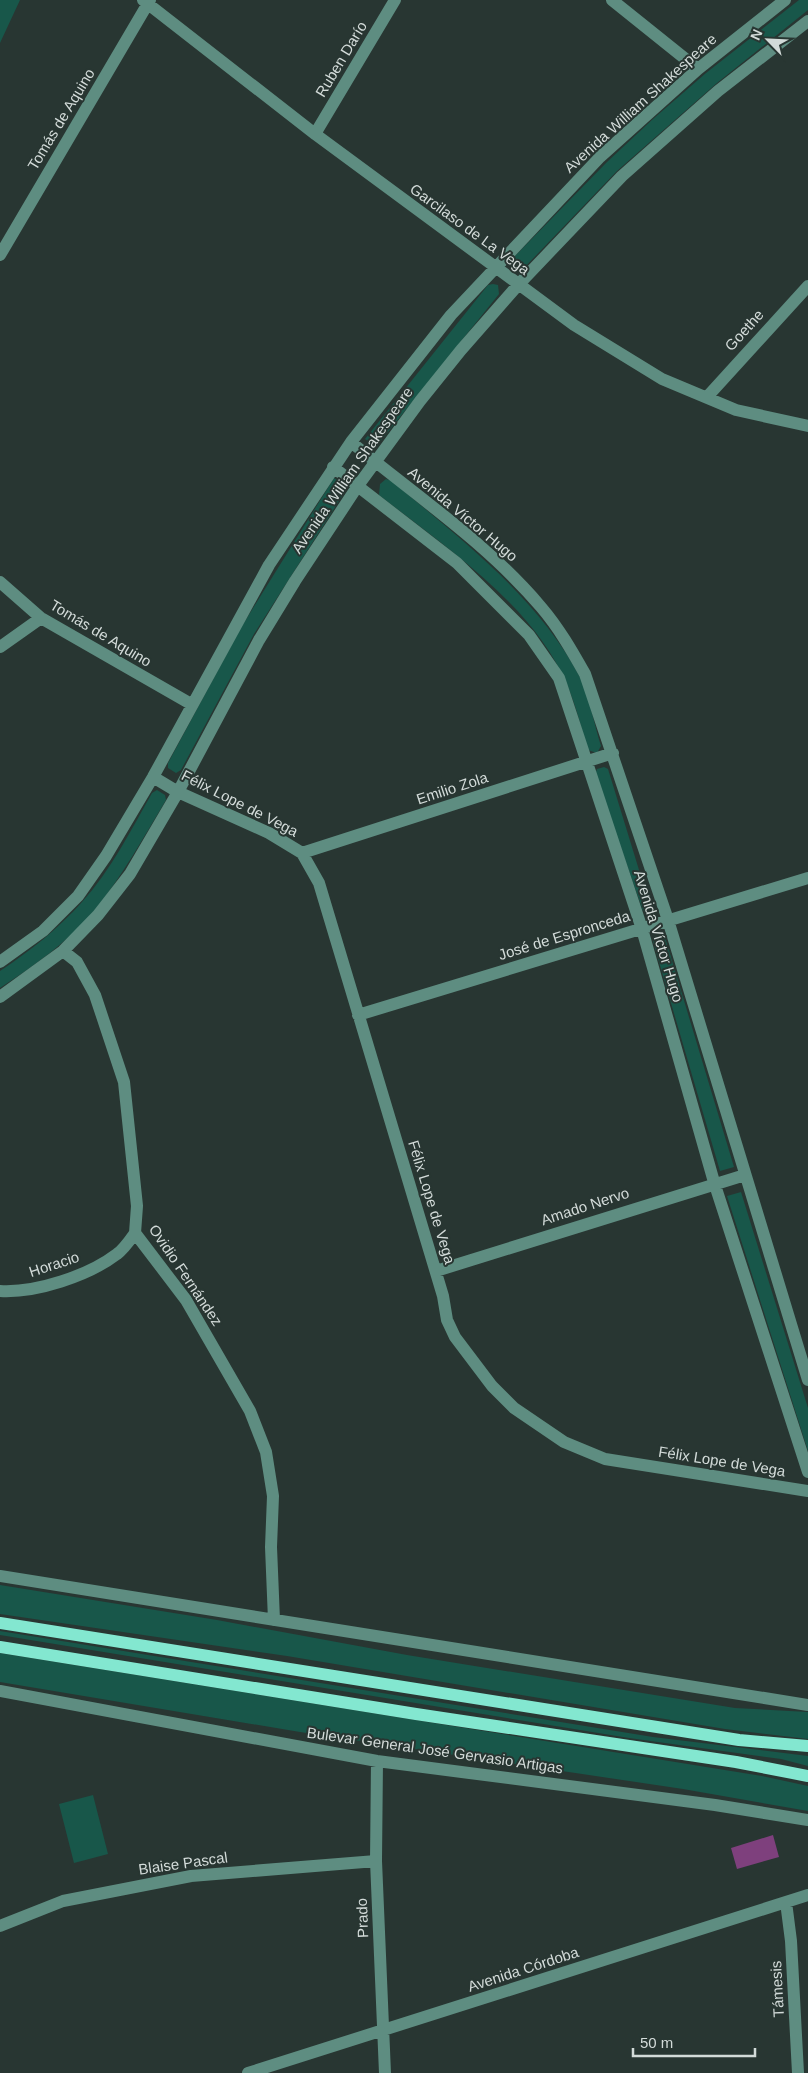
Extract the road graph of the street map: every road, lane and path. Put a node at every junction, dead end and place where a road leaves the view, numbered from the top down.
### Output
1 (395, 0) edge
2 (612, 0) edge
3 (785, 0) edge
4 (147, 1) edge
5 (808, 21) edge
6 (698, 69) junction
7 (315, 134) junction
8 (0, 255) edge
9 (495, 269) junction
10 (518, 285) junction
11 (808, 286) edge
12 (707, 397) junction
13 (808, 426) edge
14 (351, 442) junction
15 (375, 462) junction
16 (333, 467) junction
17 (357, 487) junction
18 (0, 582) edge
19 (41, 618) junction
20 (0, 647) edge
21 (191, 704) junction
22 (613, 753) junction
23 (587, 761) junction
24 (154, 777) junction
25 (178, 792) junction
26 (302, 853) junction
27 (808, 878) edge
28 (668, 920) junction
29 (642, 929) junction
30 (63, 950) junction
31 (0, 962) edge
32 (0, 997) edge
33 (358, 1015) junction
34 (745, 1175) junction
35 (714, 1182) junction
36 (135, 1233) junction
37 (436, 1270) junction
38 (0, 1291) edge
39 (808, 1380) edge
40 (808, 1472) edge
41 (808, 1491) edge
42 (0, 1576) edge
43 (274, 1620) junction
44 (0, 1622) edge
45 (0, 1647) edge
46 (0, 1691) edge
47 (808, 1705) edge
48 (808, 1746) edge
49 (377, 1761) junction
50 (808, 1776) edge
51 (808, 1820) edge
52 (376, 1861) junction
53 (808, 1895) edge
54 (786, 1902) junction
55 (0, 1926) edge
56 (383, 2030) junction
57 (248, 2073) edge
58 (385, 2073) edge
59 (798, 2073) edge

1 - 7 street, Ruben Darío
2 - 6 street
3 - 6 street, Avenida William Shakespeare
4 - 7 street, Garcilaso de La Vega
4 - 8 street, Tomás de Aquino
5 - 10 street, Avenida William Shakespeare
6 - 9 street, Avenida William Shakespeare
7 - 9 street, Garcilaso de La Vega
9 - 10 street, Garcilaso de La Vega
9 - 14 street, Avenida William Shakespeare
10 - 12 street, Garcilaso de La Vega
10 - 15 street, Avenida William Shakespeare
11 - 12 street, Goethe
12 - 13 street, Garcilaso de La Vega
14 - 15 street, Avenida Víctor Hugo
14 - 16 street, Avenida William Shakespeare
15 - 17 street, Avenida William Shakespeare
15 - 22 street, Avenida Víctor Hugo
16 - 17 street, Avenida Víctor Hugo
16 - 21 street, Avenida William Shakespeare
17 - 23 street, Avenida Víctor Hugo
17 - 25 street, Avenida William Shakespeare
18 - 19 street, Tomás de Aquino
19 - 20 street
19 - 21 street, Tomás de Aquino
21 - 24 street, Avenida William Shakespeare
22 - 23 street, Emilio Zola
22 - 28 street, Avenida Víctor Hugo
23 - 26 street, Emilio Zola
23 - 29 street, Avenida Víctor Hugo
24 - 25 street, Félix Lope de Vega
24 - 31 street, Avenida William Shakespeare
25 - 26 street, Félix Lope de Vega
25 - 30 street, Avenida William Shakespeare
26 - 33 street, Félix Lope de Vega
27 - 28 street, José de Espronceda
28 - 29 street, José de Espronceda
28 - 34 street, Avenida Víctor Hugo
29 - 33 street, José de Espronceda
29 - 35 street, Avenida Víctor Hugo
30 - 32 street, Avenida William Shakespeare
30 - 36 street, Ovidio Fernández
33 - 37 street, Félix Lope de Vega
34 - 35 street, Amado Nervo
34 - 39 street, Avenida Víctor Hugo
35 - 37 street, Amado Nervo
35 - 40 street, Avenida Víctor Hugo
36 - 38 street, Horacio
36 - 43 street, Ovidio Fernández
37 - 41 street, Félix Lope de Vega
42 - 43 street
43 - 47 street
44 - 48 main road
45 - 50 main road
46 - 49 street, Bulevar General José Gervasio Artigas
49 - 51 street, Bulevar General José Gervasio Artigas
49 - 52 street, Prado
52 - 55 street, Blaise Pascal
52 - 56 street, Prado
53 - 54 street, Avenida Córdoba
54 - 56 street, Avenida Córdoba
54 - 59 street, Támesis
56 - 57 street, Avenida Córdoba
56 - 58 street, Prado

